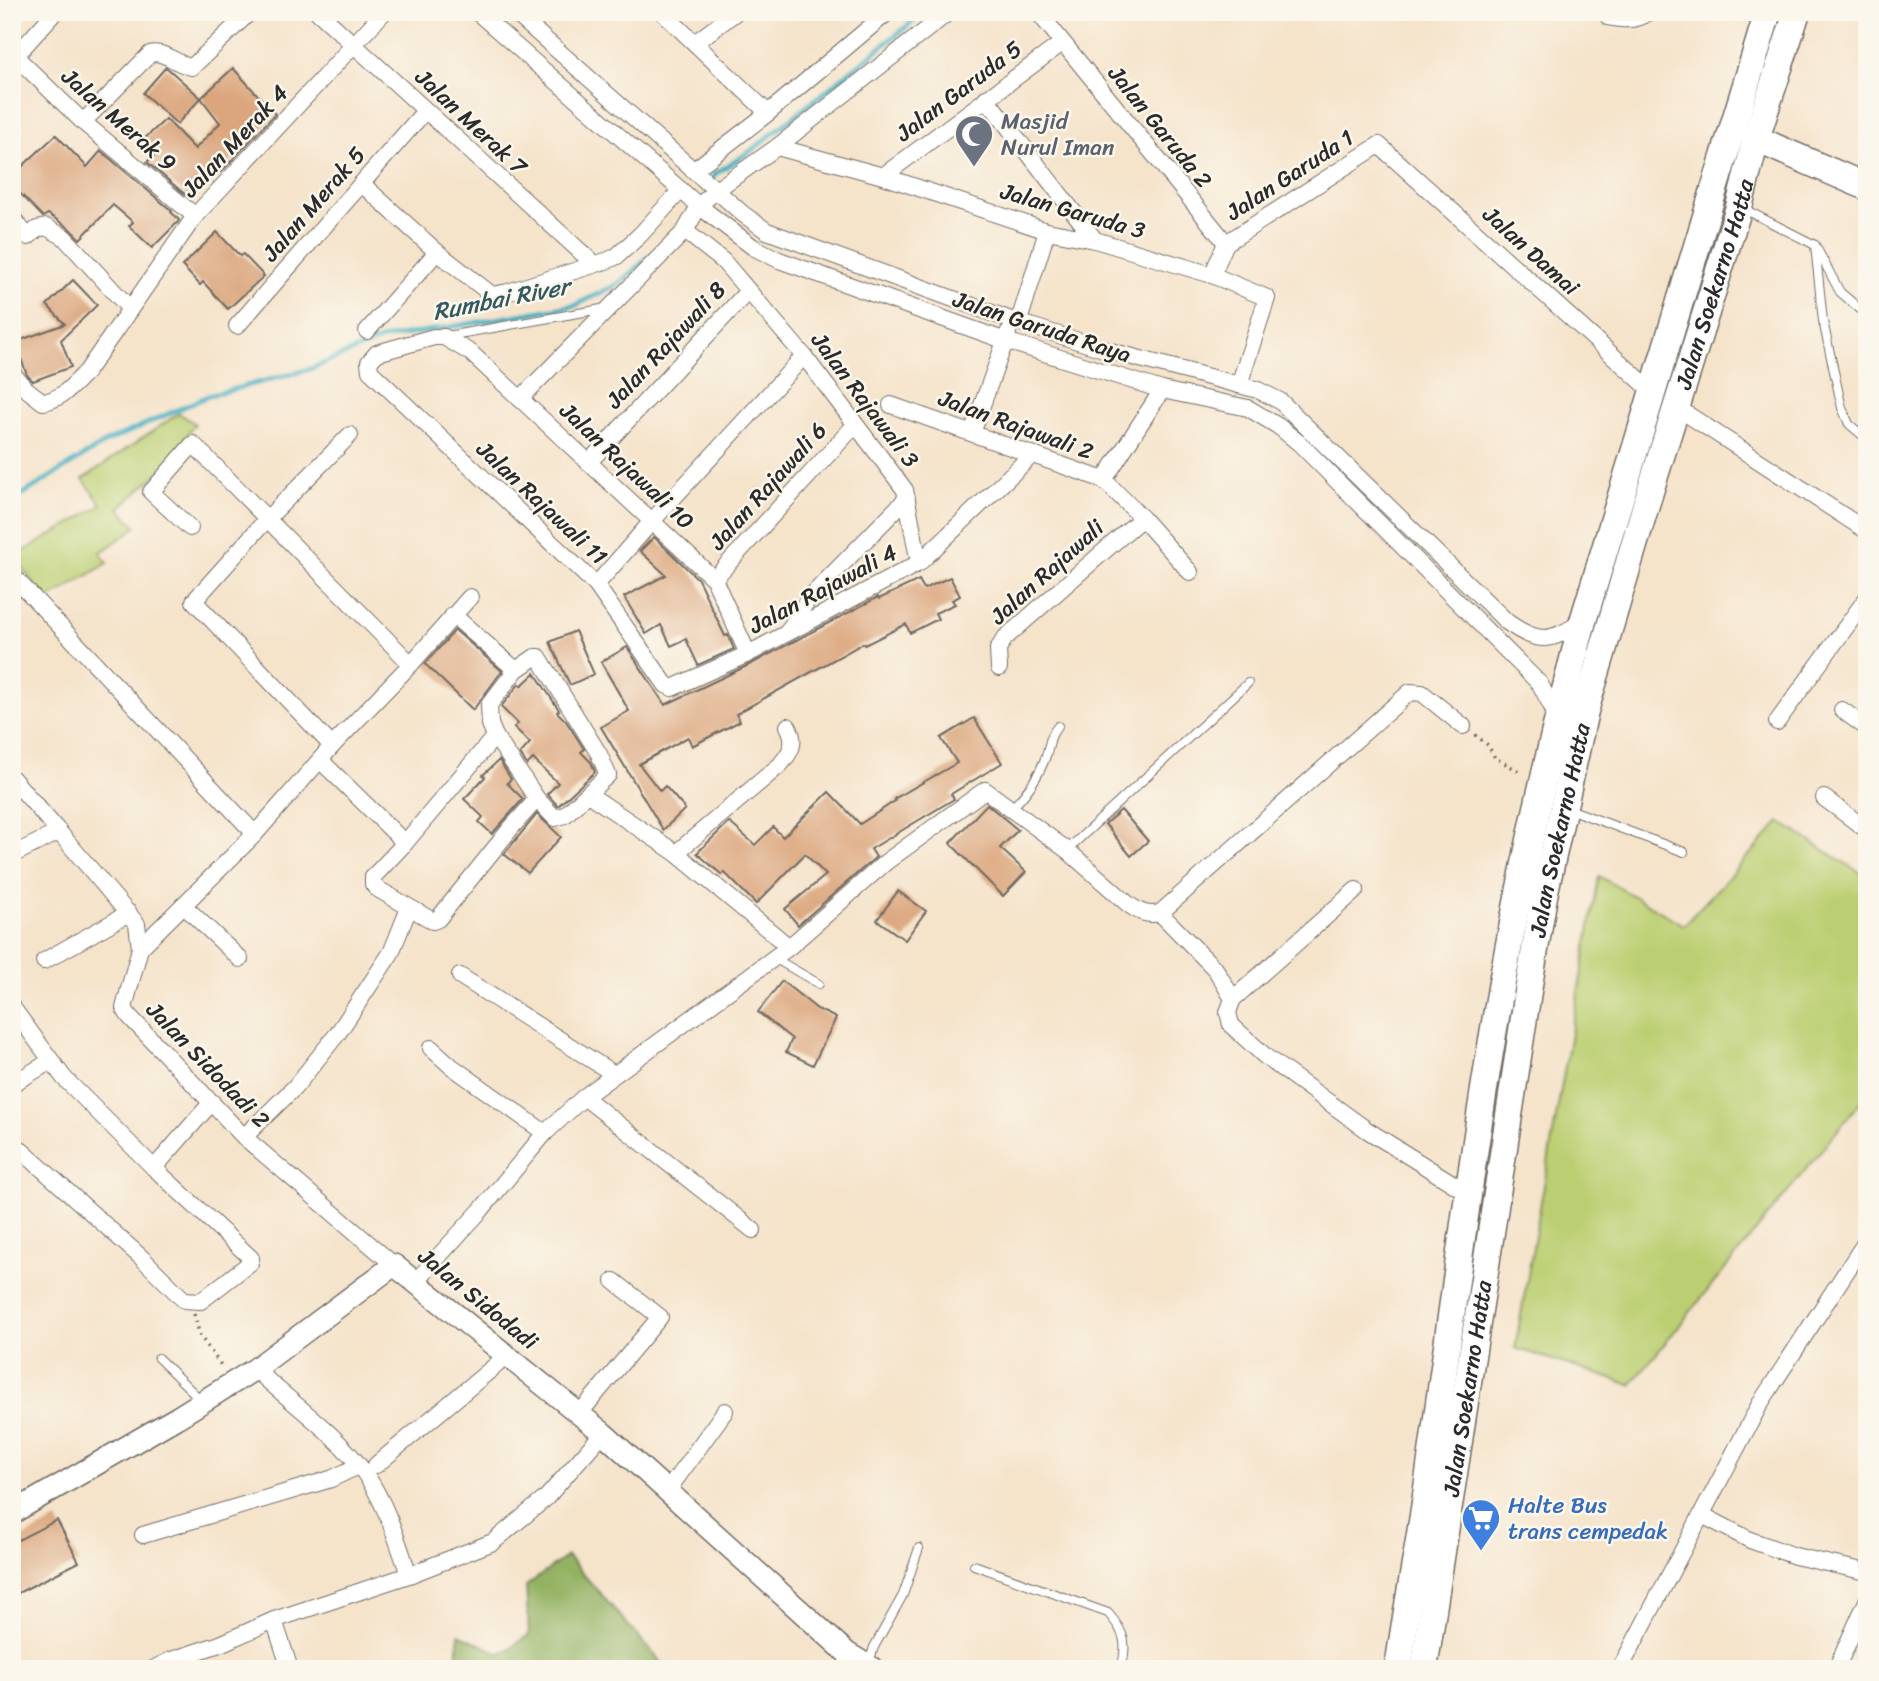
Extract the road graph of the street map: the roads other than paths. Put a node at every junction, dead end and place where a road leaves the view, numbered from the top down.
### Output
1 (55, 12) edge
2 (250, 12) edge
3 (318, 12) edge
4 (384, 12) edge
5 (477, 12) edge
6 (514, 12) edge
7 (662, 12) edge
8 (736, 12) edge
9 (888, 12) edge
10 (949, 12) edge
11 (1038, 12) edge
12 (1600, 12) edge
13 (1657, 12) edge
14 (1768, 12) edge
15 (1797, 12) edge
16 (696, 42) junction
17 (1062, 43) junction
18 (356, 45) junction
19 (14, 58) edge
20 (986, 99) junction
21 (425, 111) junction
22 (768, 113) junction
23 (83, 122) junction
24 (1756, 139) junction
25 (1379, 145) joint
26 (777, 147) junction
27 (698, 173) junction
28 (883, 176) junction
29 (362, 184) junction
30 (1867, 187) edge
31 (716, 190) junction
32 (689, 197) junction
33 (1739, 207) junction
34 (12, 216) edge
35 (195, 216) junction
36 (685, 231) junction
37 (1047, 231) junction
38 (1095, 240) junction
39 (1226, 243) junction
40 (1815, 246) junction
41 (437, 251) junction
42 (594, 264) junction
43 (1212, 275) junction
44 (748, 290) junction
45 (610, 307) junction
46 (130, 309) junction
47 (1867, 311) edge
48 (1015, 321) junction
49 (237, 326) dead end
50 (367, 331) dead end
51 (444, 337) junction
52 (1006, 341) junction
53 (804, 356) junction
54 (12, 373) edge
55 (1239, 385) junction
56 (1163, 390) junction
57 (1652, 391) junction
58 (520, 399) junction
59 (891, 405) dead end
60 (1676, 407) junction
61 (855, 425) junction
62 (972, 433) junction
63 (350, 435) dead end
64 (1867, 436) edge
65 (1033, 454) junction
66 (590, 461) junction
67 (1104, 480) junction
68 (907, 498) junction
69 (1142, 518) junction
70 (267, 519) junction
71 (653, 520) junction
72 (190, 528) dead end
73 (1867, 531) edge
74 (919, 563) junction
75 (1190, 572) dead end
76 (12, 575) edge
77 (715, 579) junction
78 (827, 580) junction
79 (596, 585) junction
80 (470, 597) dead end
81 (1867, 598) edge
82 (839, 606) junction
83 (453, 615) junction
84 (1583, 621) junction
85 (787, 634) junction
86 (748, 654) junction
87 (411, 664) junction
88 (999, 668) dead end
89 (516, 670) junction
90 (1248, 683) dead end
91 (1842, 710) dead end
92 (1557, 718) junction
93 (1777, 722) dead end
94 (788, 726) dead end
95 (1058, 726) dead end
96 (1463, 726) road end
97 (1867, 728) edge
98 (495, 736) junction
99 (332, 746) junction
100 (321, 761) junction
101 (12, 778) edge
102 (588, 794) junction
103 (1824, 798) dead end
104 (537, 799) junction
105 (1563, 807) junction
106 (1012, 808) junction
107 (1867, 830) edge
108 (59, 832) junction
109 (255, 834) junction
110 (405, 843) junction
111 (1067, 849) junction
112 (1684, 852) dead end
113 (676, 853) junction
114 (12, 855) edge
115 (1356, 890) dead end
116 (183, 905) junction
117 (409, 908) junction
118 (129, 913) junction
119 (1160, 913) junction
120 (789, 947) junction
121 (140, 948) junction
122 (774, 958) junction
123 (240, 959) dead end
124 (44, 961) dead end
125 (460, 976) dead end
126 (819, 984) dead end
127 (1233, 999) junction
128 (12, 1007) edge
129 (1492, 1043) junction
130 (431, 1048) dead end
131 (1520, 1048) junction
132 (51, 1061) junction
133 (614, 1074) junction
134 (12, 1084) edge
135 (584, 1097) junction
136 (212, 1101) junction
137 (545, 1133) junction
138 (244, 1137) junction
139 (12, 1142) edge
140 (154, 1168) junction
141 (1468, 1193) junction
142 (753, 1230) dead end
143 (1867, 1240) edge
144 (394, 1265) junction
145 (614, 1281) dead end
146 (416, 1282) junction
147 (507, 1356) junction
148 (158, 1357) dead end
149 (256, 1368) junction
150 (203, 1402) junction
151 (725, 1411) dead end
152 (579, 1413) junction
153 (603, 1433) junction
154 (376, 1465) dead end
155 (358, 1466) junction
156 (667, 1490) junction
157 (12, 1514) edge
158 (1702, 1515) junction
159 (143, 1535) dead end
160 (919, 1548) dead end
161 (974, 1565) dead end
162 (1867, 1572) edge
163 (409, 1575) junction
164 (1867, 1601) edge
165 (274, 1620) junction
166 (844, 1661) edge
167 (871, 1667) edge
168 (1429, 1667) edge
169 (153, 1669) edge
170 (290, 1669) edge
171 (1121, 1669) edge
172 (1398, 1669) edge
173 (1620, 1669) edge
174 (1836, 1669) edge

1 - 19 street
2 - 23 street
3 - 18 street, Jalan Merak 7
4 - 18 street, Jalan Merak 4
5 - 32 street, Jalan Garuda Raya
6 - 27 street
7 - 16 street
8 - 16 street
9 - 22 street
10 - 26 street
11 - 17 street, Jalan Garuda 2
12 - 13 lane
14 - 57 main road, Jalan Soekarno Hatta
15 - 24 main road, Jalan Soekarno Hatta
16 - 22 street
17 - 20 street, Jalan Garuda 5
17 - 39 street, Jalan Garuda 2
18 - 21 street, Jalan Merak 7
18 - 35 street, Jalan Merak 4
19 - 23 street, Jalan Merak 9
20 - 28 street, Jalan Garuda 5
20 - 38 street
21 - 29 street, Jalan Merak 5
21 - 42 street, Jalan Merak 7
22 - 27 street
23 - 35 street, Jalan Merak 9
24 - 30 main road
24 - 33 main road, Jalan Soekarno Hatta
25 - 39 street, Jalan Garuda 1
25 - 57 street, Jalan Damai
26 - 28 street, Jalan Garuda 3
26 - 31 street
27 - 31 street, Jalan Garuda Raya
28 - 37 street, Jalan Garuda 3
29 - 41 street
29 - 49 street, Jalan Merak 5
31 - 32 street
31 - 48 street, Jalan Garuda Raya
32 - 36 street
32 - 42 street
32 - 52 street, Jalan Garuda Raya
33 - 40 lane
33 - 60 main road, Jalan Soekarno Hatta
34 - 46 street
35 - 46 street, Jalan Merak 4
36 - 44 street, Jalan Rajawali 3
36 - 45 street
37 - 38 street, Jalan Garuda 3
37 - 48 street
38 - 43 street, Jalan Garuda 3
39 - 43 street
40 - 47 lane
40 - 64 lane
41 - 42 street
41 - 50 street
43 - 55 street, Jalan Garuda 3
44 - 53 street, Jalan Rajawali 3
44 - 66 street, Jalan Rajawali 8
45 - 51 lane
45 - 58 street
46 - 54 street, Jalan Merak 4
48 - 52 street
48 - 55 street, Jalan Garuda Raya
51 - 58 street, Jalan Rajawali 10
51 - 79 street, Jalan Rajawali 11
52 - 56 street, Jalan Garuda Raya
52 - 62 street
53 - 61 street, Jalan Rajawali 3
53 - 71 street
55 - 84 street, Jalan Garuda Raya
56 - 67 street, Jalan Rajawali 2
56 - 92 street, Jalan Garuda Raya
57 - 84 main road, Jalan Soekarno Hatta
58 - 66 street, Jalan Rajawali 10
59 - 62 street, Jalan Rajawali 2
60 - 73 street
60 - 105 main road, Jalan Soekarno Hatta
61 - 68 street, Jalan Rajawali 3
61 - 77 street, Jalan Rajawali 6
62 - 65 street, Jalan Rajawali 2
63 - 70 street
65 - 67 street, Jalan Rajawali 2
65 - 74 street
66 - 71 street, Jalan Rajawali 10
67 - 69 street
68 - 74 street, Jalan Rajawali 3
68 - 78 street
69 - 75 street
69 - 88 street, Jalan Rajawali
70 - 72 street
70 - 87 street
70 - 99 street
71 - 77 street, Jalan Rajawali 10
71 - 79 street
74 - 82 street, Jalan Rajawali 4
76 - 109 street
77 - 86 street, Jalan Rajawali 10
78 - 82 street
78 - 85 street
79 - 86 street, Jalan Rajawali 11
80 - 83 street
81 - 93 street
82 - 85 street, Jalan Rajawali 4
83 - 87 street
83 - 89 street
84 - 92 main road, Jalan Soekarno Hatta
85 - 86 street, Jalan Rajawali 4
87 - 99 street
89 - 98 street
89 - 102 street
90 - 111 lane
91 - 97 street
92 - 129 main road, Jalan Soekarno Hatta
94 - 113 street
95 - 106 lane
96 - 119 street
98 - 104 street
98 - 110 street
99 - 100 street
100 - 109 street
100 - 110 street
101 - 108 street
102 - 104 street
102 - 113 street
103 - 107 street
104 - 117 street
105 - 112 lane
105 - 131 main road, Jalan Soekarno Hatta
106 - 111 street
106 - 120 street
108 - 114 street
108 - 118 street
109 - 116 street
110 - 117 street
111 - 119 street
113 - 120 street
115 - 127 street
116 - 121 street
116 - 123 street
117 - 138 street
118 - 121 street
118 - 124 street
119 - 127 street
120 - 122 street
121 - 136 street, Jalan Sidodadi 2
122 - 126 lane
122 - 133 street
125 - 133 street
127 - 141 street
128 - 132 street
129 - 131 main road
129 - 141 main road, Jalan Soekarno Hatta
130 - 137 street
131 - 168 main road, Jalan Soekarno Hatta
132 - 134 street
132 - 140 street
133 - 135 street
135 - 137 street
135 - 142 street
136 - 138 street, Jalan Sidodadi 2
136 - 140 street
137 - 146 street
138 - 144 street, Jalan Sidodadi 2
139 - 140 street
141 - 172 main road, Jalan Soekarno Hatta
143 - 158 street
144 - 146 street, Jalan Sidodadi
144 - 149 street, Jalan Sidodadi
145 - 152 street
146 - 147 street, Jalan Sidodadi
147 - 152 street, Jalan Sidodadi
147 - 154 street
148 - 150 lane
149 - 150 street, Jalan Sidodadi
149 - 155 street
150 - 157 street, Jalan Sidodadi
151 - 156 street
152 - 153 street, Jalan Sidodadi
153 - 156 street, Jalan Sidodadi
153 - 163 street
155 - 159 street
155 - 163 street
156 - 166 street, Jalan Sidodadi
158 - 162 street
158 - 173 street
160 - 167 lane
161 - 171 lane
163 - 165 street
164 - 174 street
165 - 169 street
165 - 170 street
166 - 167 street, Jalan Sidodadi

